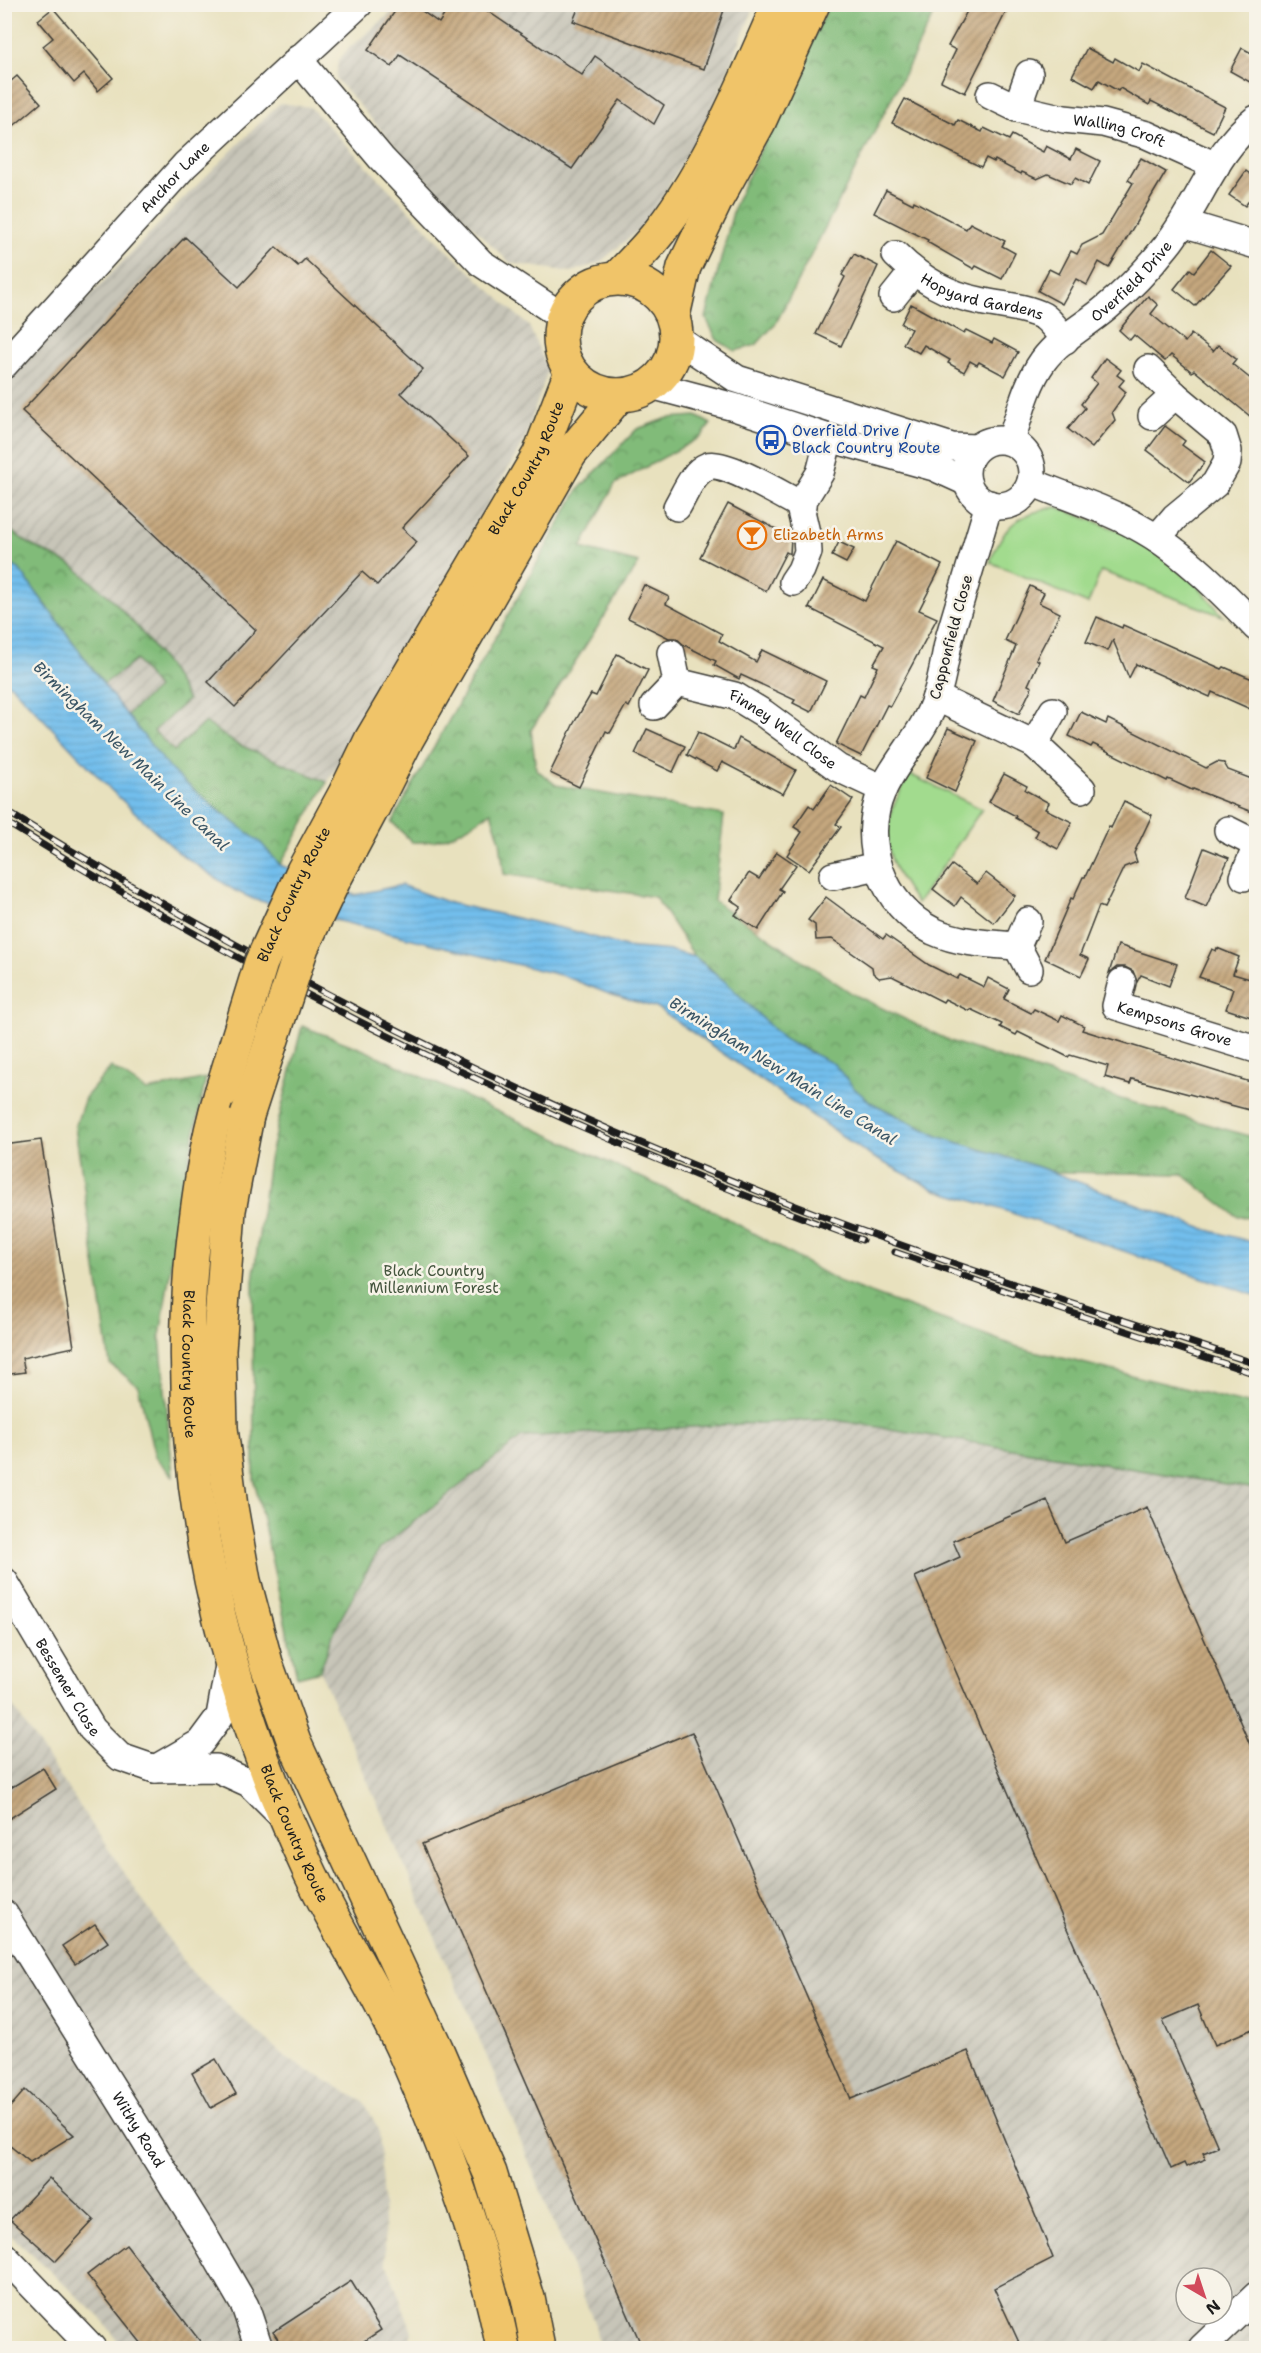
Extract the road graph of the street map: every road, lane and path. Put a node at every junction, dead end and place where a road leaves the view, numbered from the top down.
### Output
1 (358, 4) edge
2 (779, 4) edge
3 (813, 4) edge
4 (298, 59) junction
5 (1029, 74) dead end
6 (990, 94) dead end
7 (1017, 108) junction
8 (1257, 119) edge
9 (1216, 166) junction
10 (1183, 223) junction
11 (1257, 244) edge
12 (617, 278) junction
13 (893, 297) dead end
14 (563, 317) junction
15 (675, 328) junction
16 (1065, 340) junction
17 (4, 365) edge
18 (1148, 369) dead end
19 (571, 372) junction
20 (651, 386) junction
21 (619, 395) junction
22 (1175, 395) junction
23 (1152, 416) dead end
24 (829, 438) junction
25 (1011, 441) junction
26 (976, 448) junction
27 (967, 482) junction
28 (1031, 482) junction
29 (989, 504) junction
30 (802, 506) junction
31 (677, 507) dead end
32 (1157, 538) junction
33 (793, 582) dead end
34 (1257, 627) edge
35 (671, 653) dead end
36 (677, 682) junction
37 (936, 698) junction
38 (654, 706) dead end
39 (1053, 711) dead end
40 (1034, 744) junction
41 (883, 789) junction
42 (1082, 789) dead end
43 (360, 798) junction
44 (1228, 830) dead end
45 (1257, 846) edge
46 (877, 866) junction
47 (833, 876) dead end
48 (1244, 877) dead end
49 (1028, 921) dead end
50 (1122, 981) dead end
51 (1257, 1049) edge
52 (4, 1581) edge
53 (230, 1660) junction
54 (155, 1768) junction
55 (288, 1822) junction
56 (4, 1914) edge
57 (4, 2256) edge
58 (1257, 2296) edge
59 (92, 2349) edge
60 (259, 2349) edge
61 (503, 2349) edge
62 (538, 2349) edge
63 (1202, 2349) edge

1 - 4 street, Anchor Lane
2 - 12 highway
3 - 15 highway
4 - 14 street
4 - 17 street, Anchor Lane
5 - 7 street
6 - 7 street, Walling Croft
7 - 9 street, Walling Croft
8 - 9 street, Overfield Drive
9 - 10 street, Overfield Drive
10 - 11 street
10 - 16 street, Overfield Drive
12 - 14 highway
12 - 15 highway
13 - 16 street, Hopyard Gardens
14 - 19 highway
15 - 20 highway
15 - 26 street
16 - 25 street, Overfield Drive
18 - 22 street
19 - 21 highway
19 - 43 highway, Black Country Route
20 - 21 highway
20 - 24 street
21 - 43 highway, Black Country Route
22 - 23 street
22 - 32 street
24 - 27 street
24 - 30 street
25 - 26 street
25 - 28 street
26 - 27 street
27 - 29 street
28 - 29 street
28 - 32 street
29 - 37 street, Capponfield Close
30 - 31 street
30 - 33 street
32 - 34 street
35 - 36 street
36 - 38 street
36 - 41 street, Finney Well Close
37 - 40 street
37 - 41 street, Capponfield Close
39 - 40 street
40 - 42 street
41 - 46 street, Capponfield Close
43 - 53 highway, Black Country Route, bridge
43 - 62 highway, Black Country Route, bridge
44 - 45 street
45 - 48 street
46 - 47 street
46 - 49 street, Capponfield Close
50 - 51 street, Kempsons Grove
52 - 54 street, Bessemer Close
53 - 54 street
53 - 55 highway, Black Country Route
54 - 55 street, Bessemer Close
55 - 61 highway, Black Country Route
56 - 60 street, Withy Road
57 - 59 street
58 - 63 street

